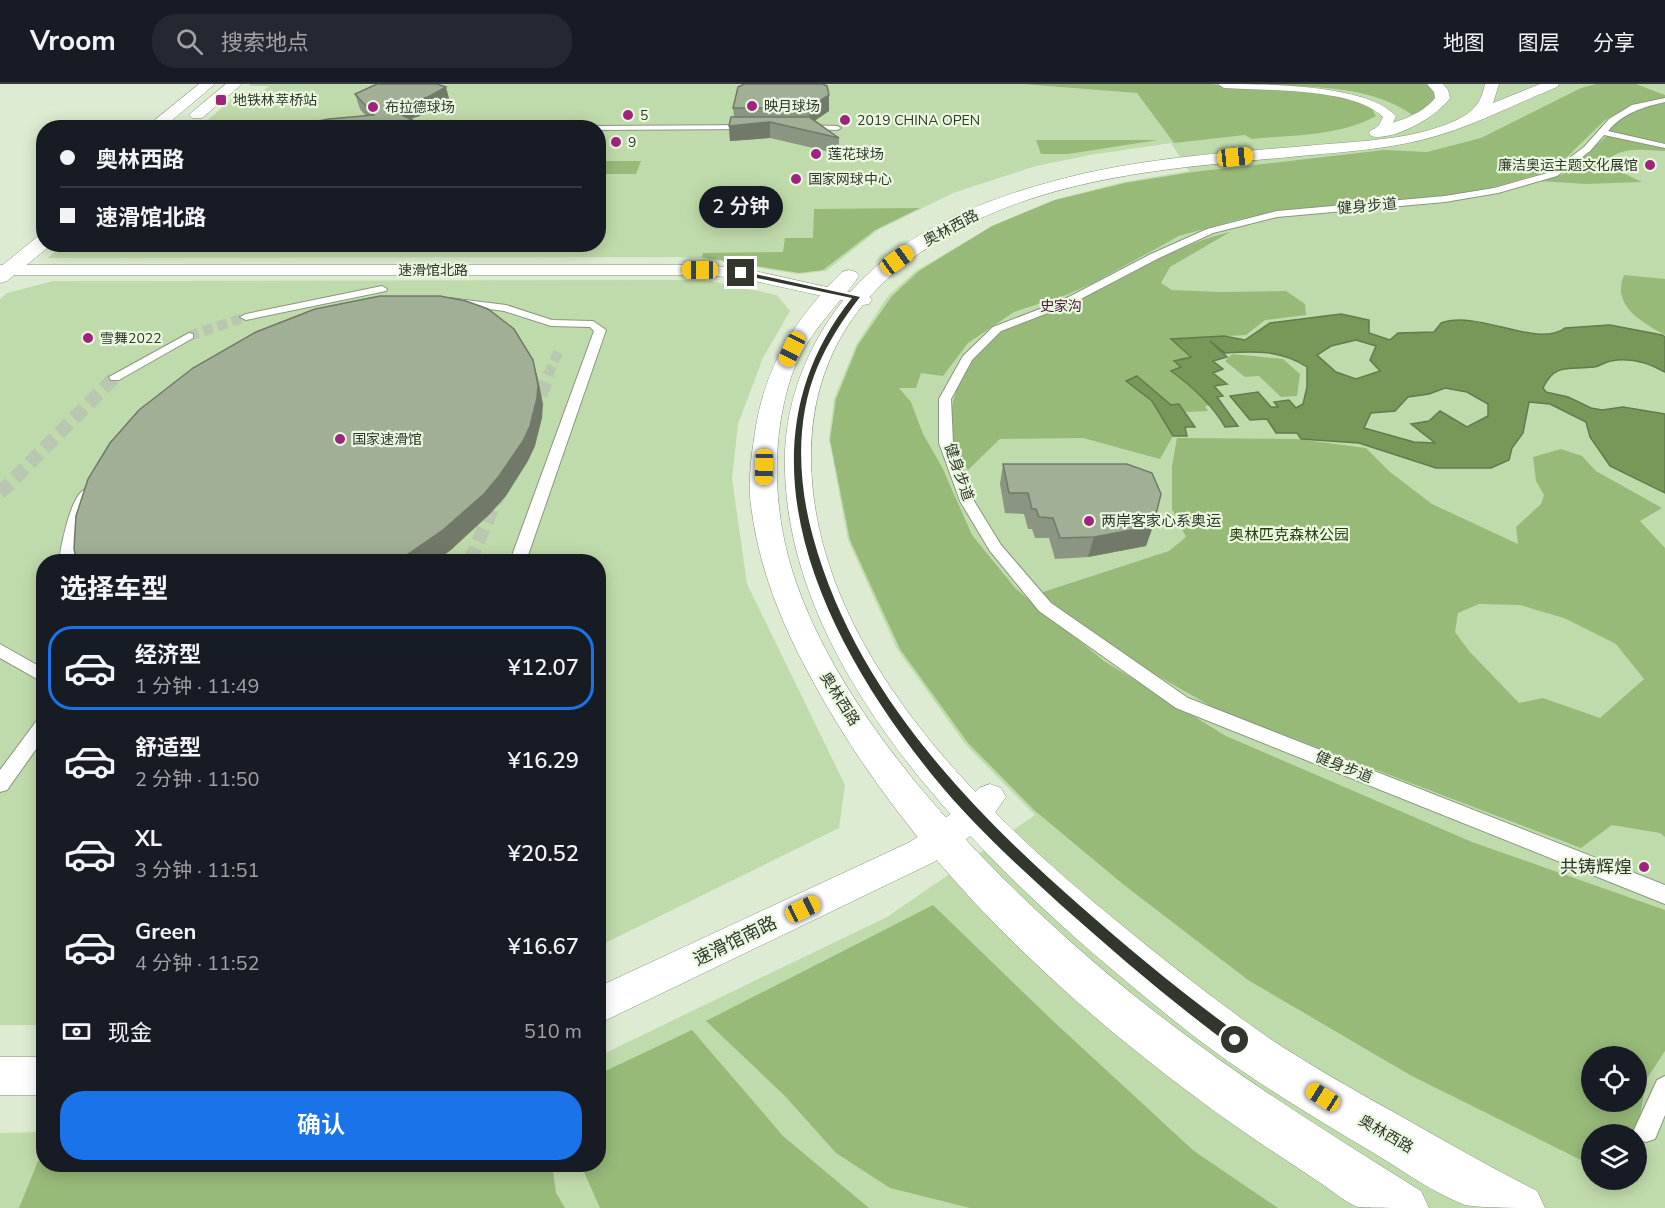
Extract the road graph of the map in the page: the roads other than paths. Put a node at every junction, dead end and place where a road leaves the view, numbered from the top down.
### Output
1 (208, 84) edge
2 (236, 84) edge
3 (1224, 84) edge
4 (1434, 84) edge
5 (1492, 84) edge
6 (1552, 84) edge
7 (1472, 96) dead end
8 (1662, 100) edge
9 (163, 120) edge
10 (192, 120) edge
11 (1450, 123) junction
12 (606, 128) edge
13 (756, 128) edge
14 (790, 128) edge
15 (837, 128) dead end
16 (1603, 132) junction
17 (1377, 134) junction
18 (1665, 146) edge
19 (36, 247) edge
20 (2, 267) edge
21 (382, 289) dead end
22 (851, 296) junction
23 (438, 301) edge
24 (246, 317) tunnel mouth
25 (189, 336) tunnel mouth
26 (115, 377) tunnel mouth
27 (95, 478) edge
28 (68, 554) edge
29 (521, 554) edge
30 (0, 650) edge
31 (36, 672) edge
32 (36, 733) edge
33 (36, 734) edge
34 (0, 767) edge
35 (0, 784) edge
36 (982, 806) junction
37 (942, 837) junction
38 (1665, 895) edge
39 (606, 1002) edge
40 (0, 1076) edge
41 (36, 1076) edge
42 (1665, 1088) edge
43 (1647, 1128) edge
44 (1404, 1208) edge
45 (1520, 1208) edge

1 - 9 main road
2 - 10 main road
3 - 17 street
4 - 17 main road
5 - 11 main road
6 - 11 main road
7 - 11 main road
8 - 16 street, 健身步道
11 - 17 main road, 奥林西路
11 - 22 main road, 奥林西路
12 - 13 street
14 - 15 street
16 - 18 street
16 - 38 street, 健身步道
17 - 22 main road, 奥林西路
19 - 20 main road
20 - 22 street, 速滑馆北路
21 - 24 street
22 - 36 main road, 奥林西路
22 - 37 main road, 奥林西路
23 - 29 street
25 - 26 street
27 - 28 street
30 - 31 street
32 - 34 street
33 - 35 street
36 - 37 street, 速滑馆南路
36 - 45 main road, 奥林西路
37 - 39 street, 速滑馆南路
37 - 44 main road, 奥林西路
40 - 41 street
42 - 43 street

